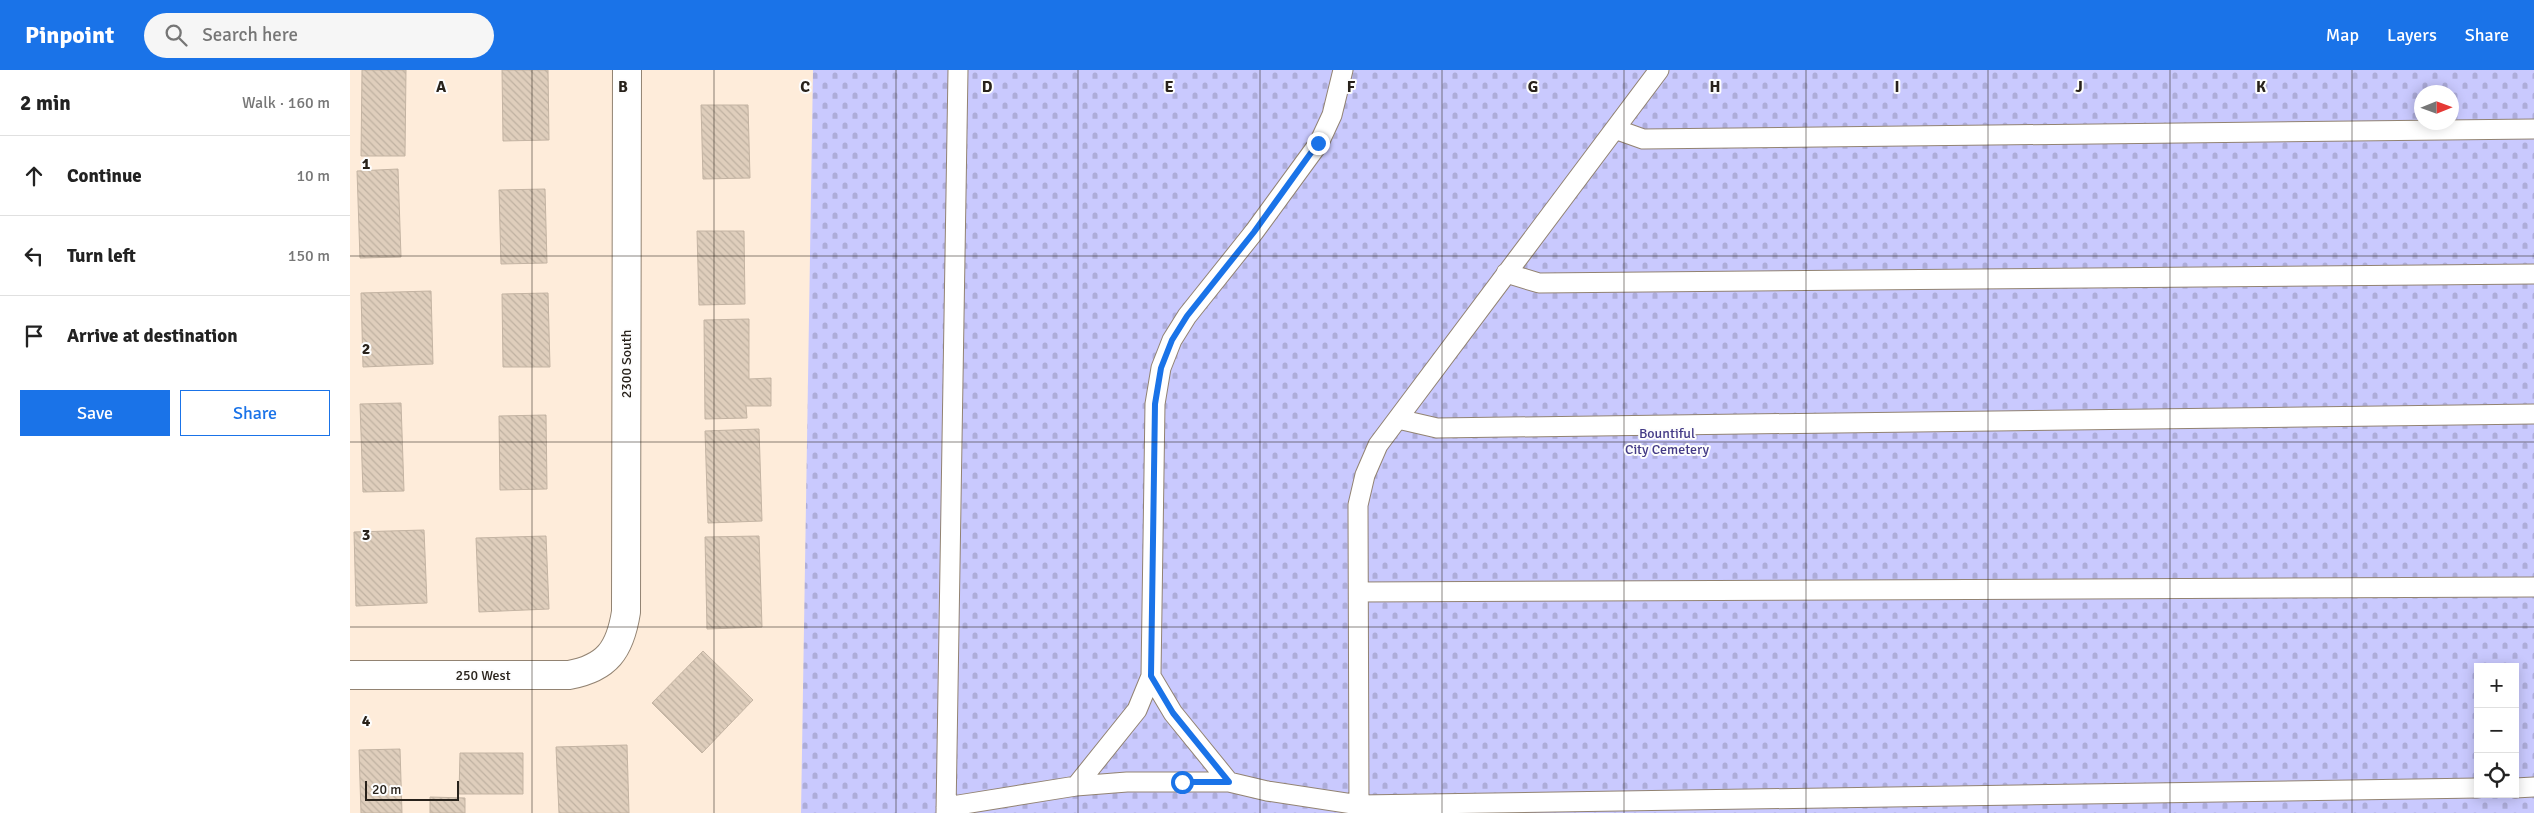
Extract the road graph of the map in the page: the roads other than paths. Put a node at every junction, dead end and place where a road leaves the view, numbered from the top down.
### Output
1 (627, 70) edge
2 (958, 70) edge
3 (1343, 70) edge
4 (1659, 70) edge
5 (1615, 129) junction
6 (2534, 129) edge
7 (1506, 273) junction
8 (2534, 274) edge
9 (2534, 414) edge
10 (1398, 419) junction
11 (2534, 587) edge
12 (1359, 592) junction
13 (611, 655) joint
14 (350, 676) edge
15 (1151, 676) junction
16 (1229, 782) junction
17 (1076, 786) junction
18 (2534, 787) edge
19 (2474, 788) edge
20 (2519, 788) edge
21 (1359, 809) edge
22 (946, 810) edge

1 - 13 street, 2300 South
2 - 22 lane
3 - 15 lane
4 - 5 lane
5 - 6 lane
5 - 7 lane
7 - 8 lane
7 - 10 lane
9 - 10 lane
10 - 12 lane
11 - 12 lane
12 - 21 lane
13 - 14 street, 250 West
15 - 16 lane
15 - 17 lane
16 - 17 lane
16 - 21 lane
17 - 22 lane
18 - 20 lane
19 - 21 lane

